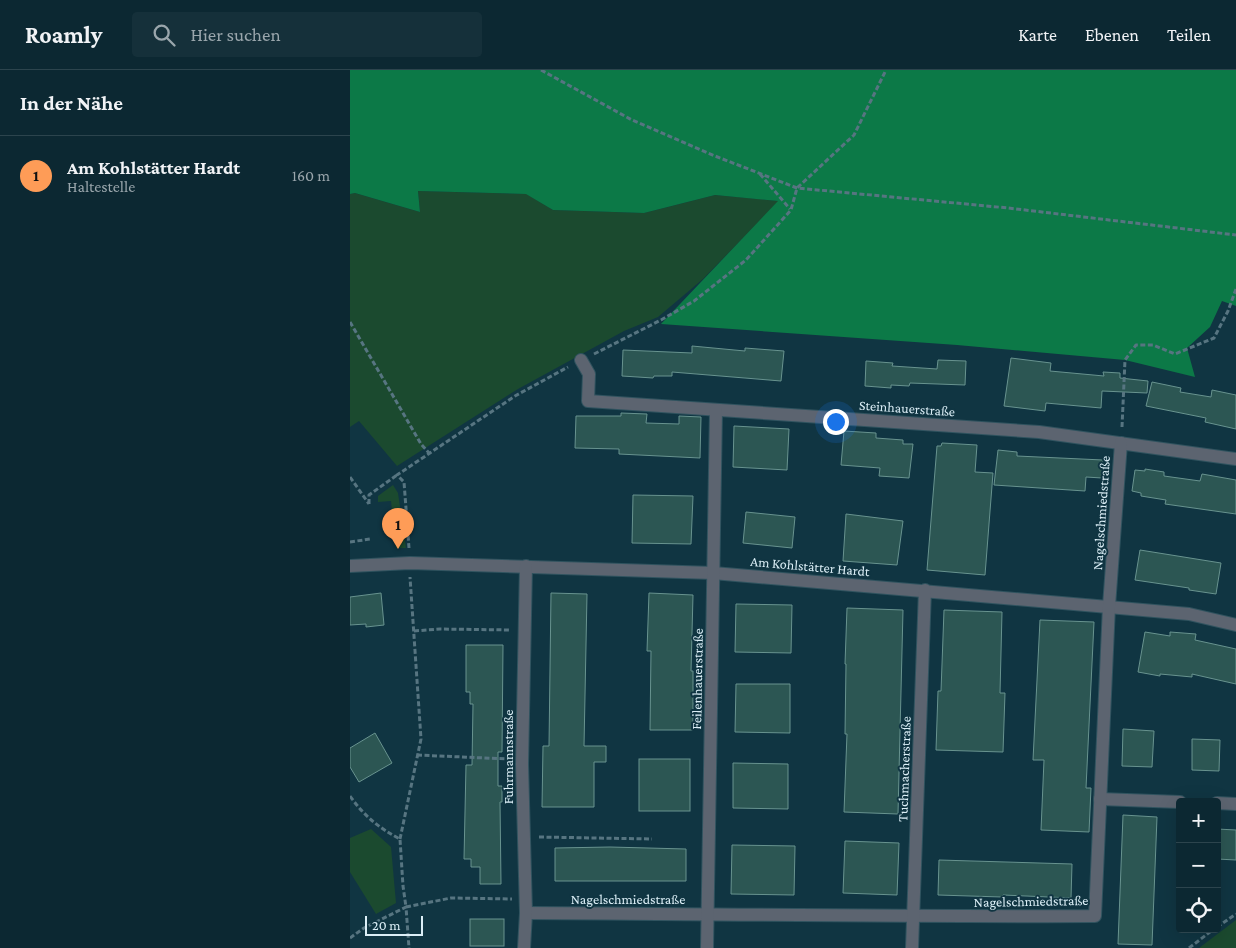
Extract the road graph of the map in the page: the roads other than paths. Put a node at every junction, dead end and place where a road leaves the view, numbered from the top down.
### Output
1 (581, 360) road end
2 (716, 410) junction
3 (1121, 443) junction
4 (1236, 459) edge
5 (350, 566) edge
6 (526, 566) junction
7 (713, 573) junction
8 (925, 590) junction
9 (1109, 606) junction
10 (1236, 625) edge
11 (1100, 799) junction
12 (1176, 802) edge
13 (1221, 803) edge
14 (1236, 804) edge
15 (526, 914) junction
16 (708, 914) junction
17 (914, 917) junction
18 (524, 948) edge
19 (707, 948) edge
20 (912, 948) edge

1 - 2 street, Steinhauerstraße
2 - 3 street, Steinhauerstraße
2 - 7 street, Feilenhauerstraße
3 - 4 street, Steinhauerstraße
3 - 9 street, Nagelschmiedstraße
5 - 6 street, Am Kohlstätter Hardt
6 - 7 street, Am Kohlstätter Hardt
6 - 15 street, Fuhrmannstraße
7 - 8 street, Am Kohlstätter Hardt
7 - 16 street, Feilenhauerstraße
8 - 9 street, Am Kohlstätter Hardt
8 - 17 street, Tuchmacherstraße
9 - 10 street, Am Kohlstätter Hardt
9 - 11 street, Nagelschmiedstraße
11 - 12 street
11 - 17 street, Nagelschmiedstraße
13 - 14 street
15 - 16 street, Nagelschmiedstraße
15 - 18 street, Fuhrmannstraße
16 - 17 street, Nagelschmiedstraße
16 - 19 street, Feilenhauerstraße
17 - 20 street, Tuchmacherstraße

